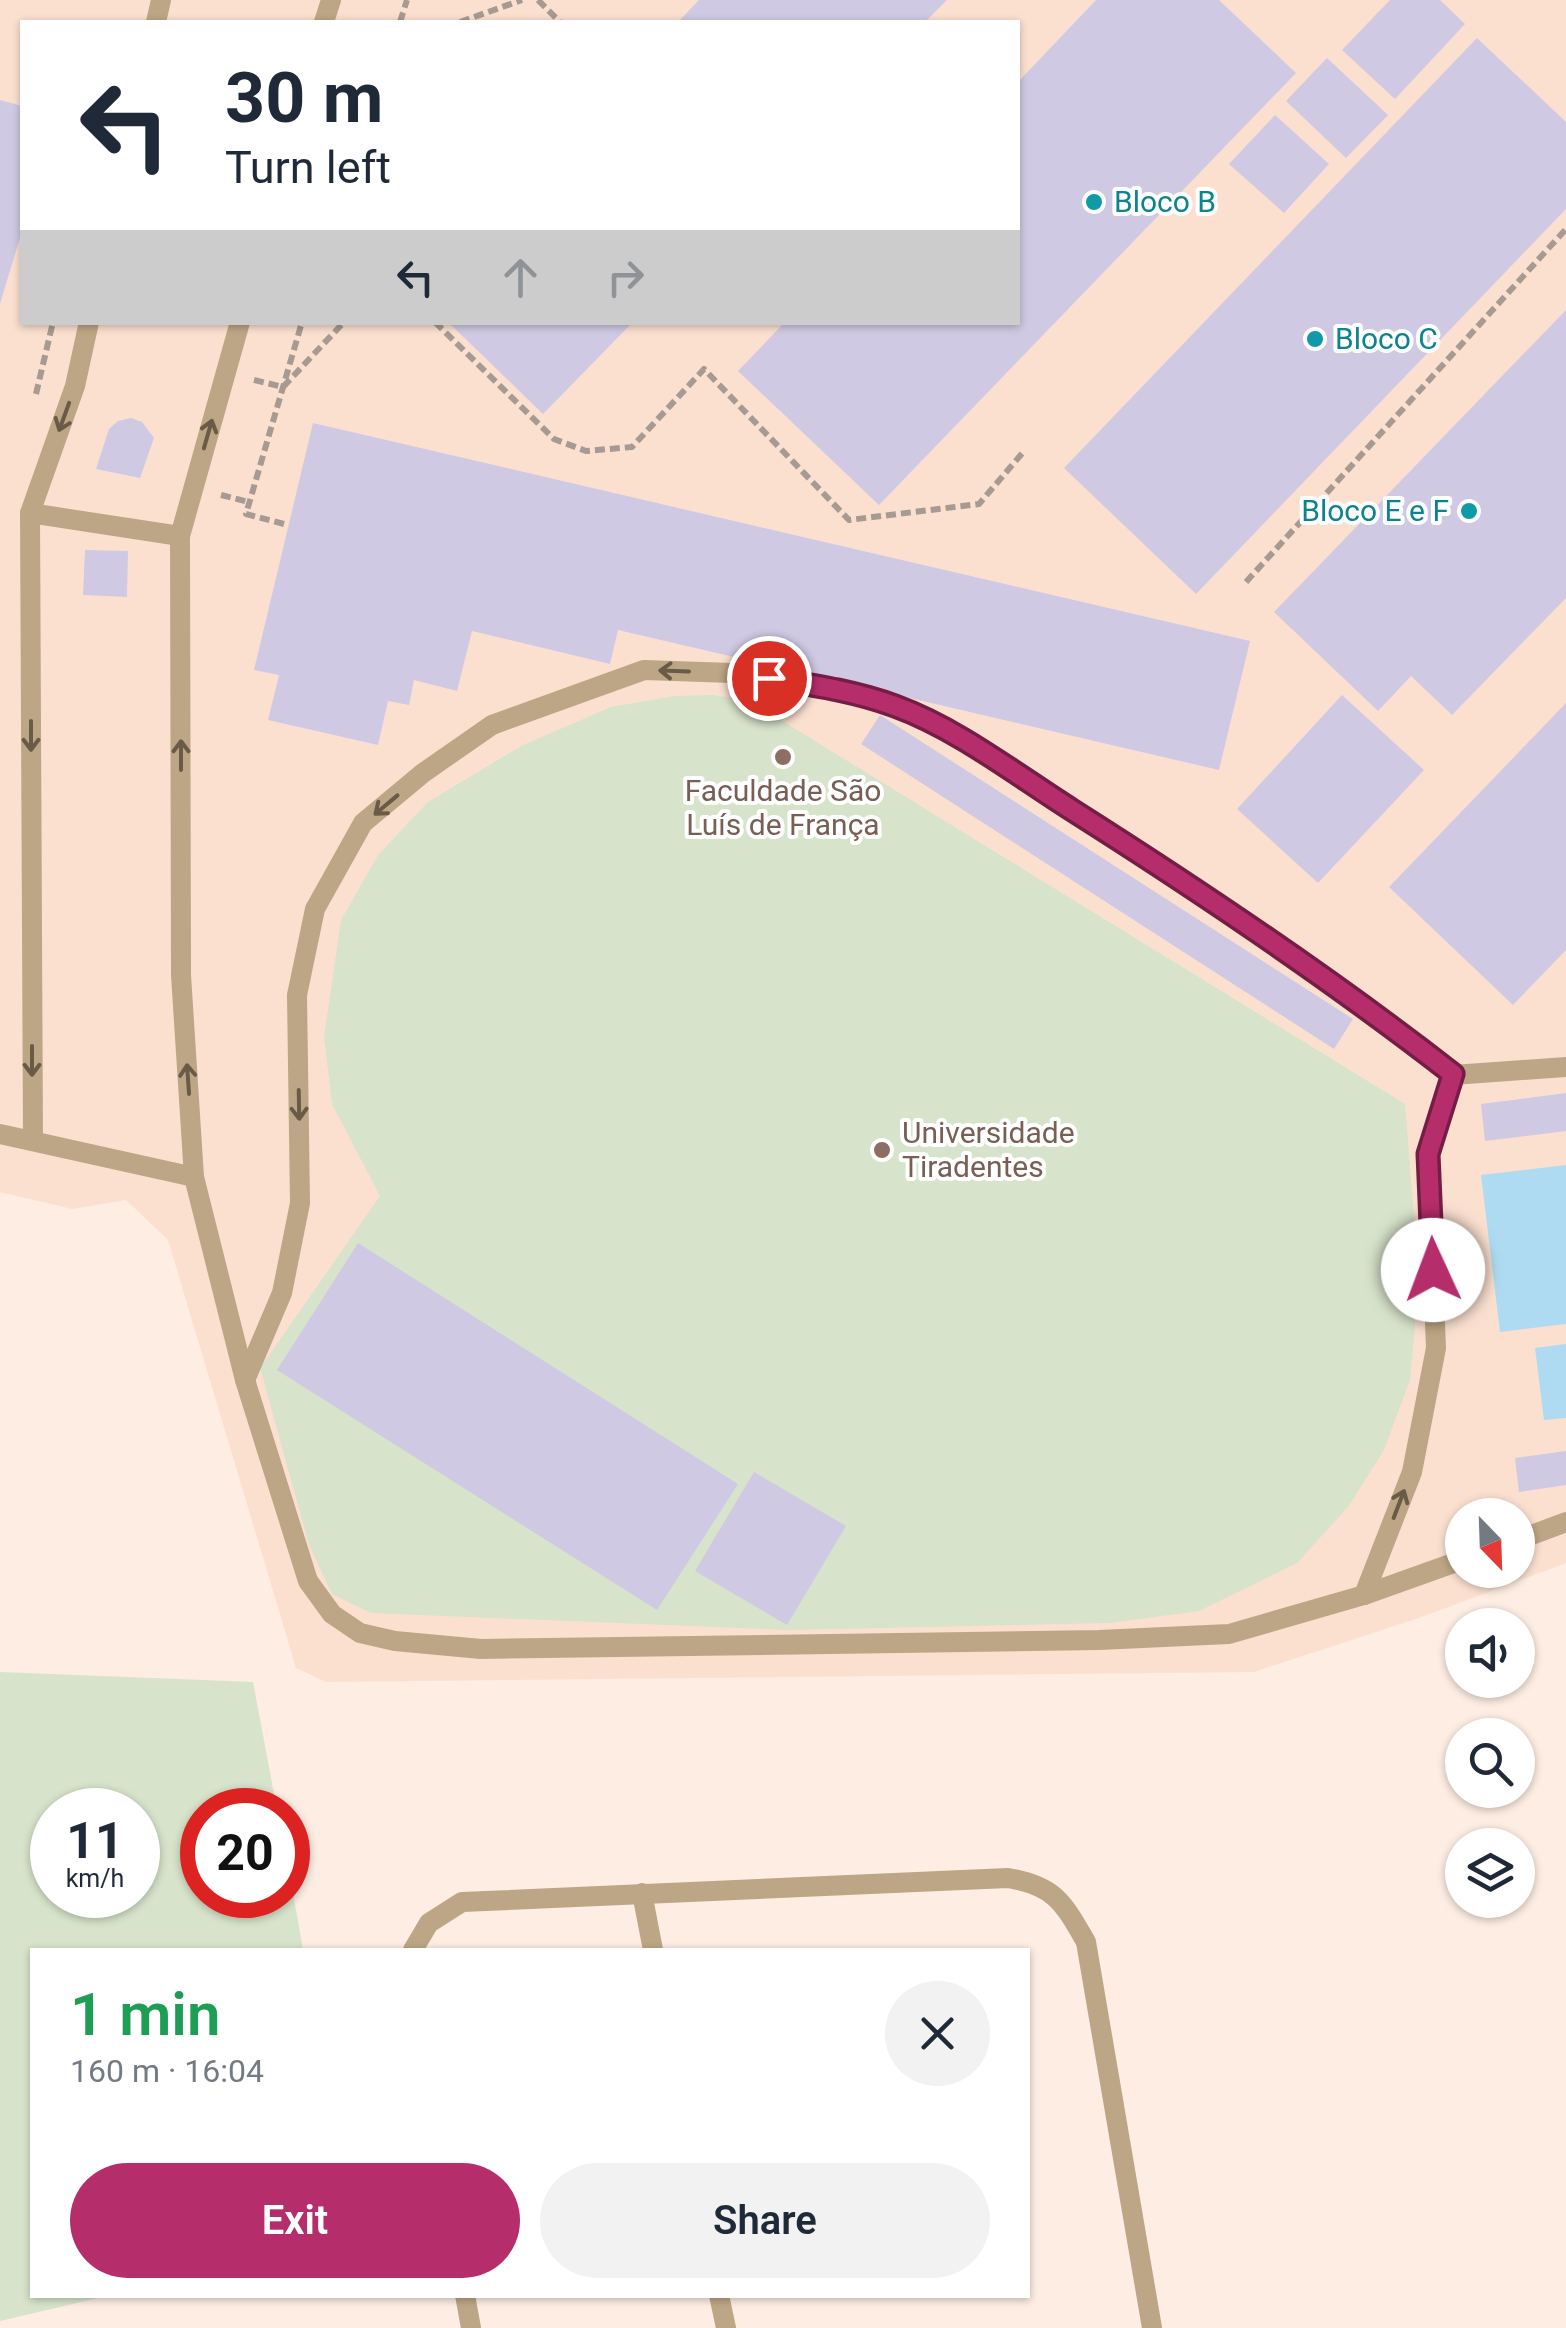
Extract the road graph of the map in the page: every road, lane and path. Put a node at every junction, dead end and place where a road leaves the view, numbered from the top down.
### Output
1 (522, 0) edge
2 (538, 0) edge
3 (466, 20) edge
4 (558, 20) edge
5 (1566, 230) edge
6 (52, 325) edge
7 (88, 325) edge
8 (239, 325) edge
9 (301, 325) edge
10 (341, 325) edge
11 (438, 325) edge
12 (225, 374) junction
13 (40, 376) dead end
14 (283, 388) junction
15 (1025, 450) dead end
16 (30, 514) junction
17 (284, 524) dead end
18 (180, 536) junction
19 (1246, 582) dead end
20 (1566, 1067) edge
21 (1453, 1074) junction
22 (0, 1134) edge
23 (33, 1142) junction
24 (194, 1177) junction
25 (246, 1380) junction
26 (1566, 1522) edge
27 (1535, 1534) edge
28 (1445, 1566) edge
29 (1364, 1595) junction
30 (642, 1893) junction
31 (414, 1948) edge
32 (653, 1948) edge
33 (466, 2298) edge
34 (720, 2298) edge
35 (472, 2328) edge
36 (726, 2328) edge
37 (1152, 2328) edge

1 - 3 path
2 - 4 path
5 - 19 path
6 - 13 path
7 -> 16 lane
8 - 12 lane
9 - 14 path
10 - 14 path
11 - 15 path
12 - 14 path
18 -> 12 lane
14 - 17 path
16 - 18 lane
16 -> 23 lane
24 -> 18 lane
20 - 21 lane
21 -> 25 lane
29 -> 21 lane
22 - 23 lane
23 - 24 lane
24 - 25 lane
25 - 29 lane
26 - 27 lane
28 - 29 lane
30 - 31 lane
30 - 32 lane
30 - 37 lane
33 - 35 lane
34 - 36 lane

